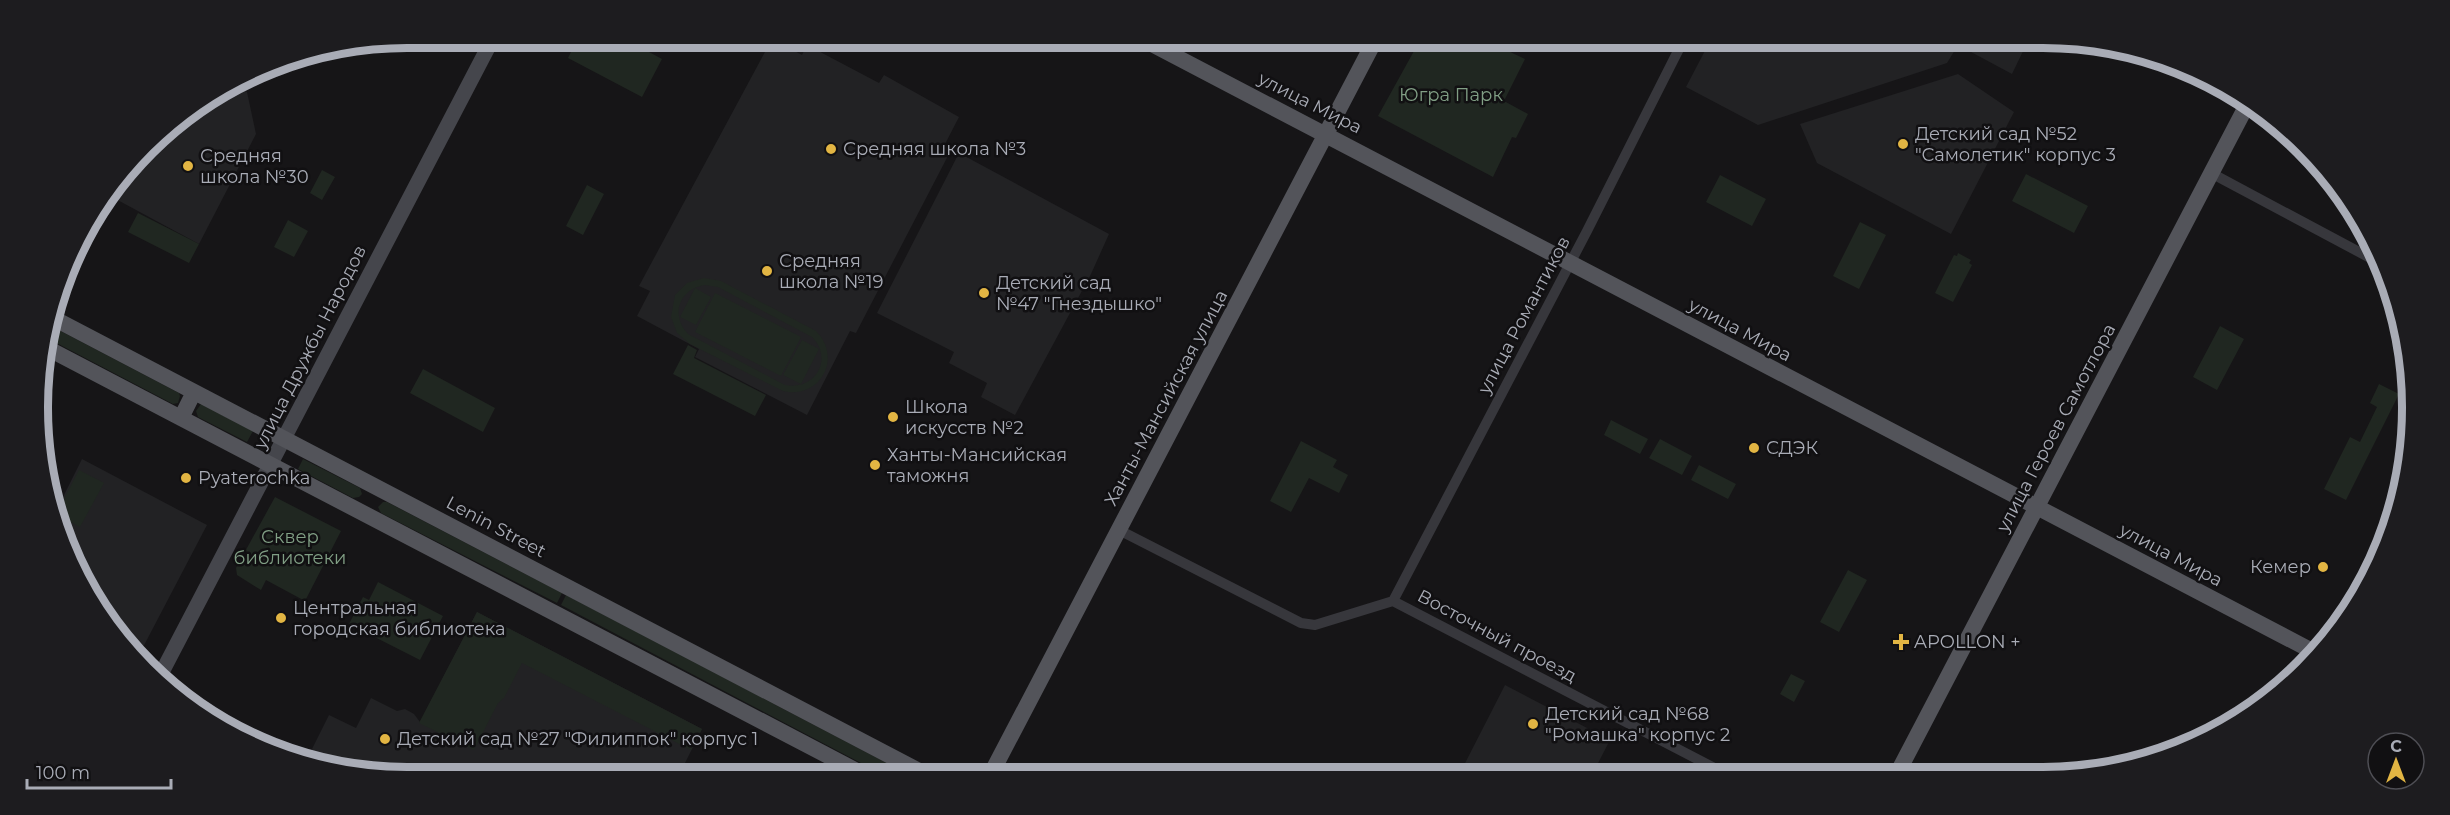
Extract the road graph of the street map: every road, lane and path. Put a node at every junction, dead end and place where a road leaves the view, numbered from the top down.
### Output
1 (488, 48) edge
2 (1160, 48) edge
3 (1371, 48) edge
4 (1679, 48) edge
5 (2244, 110) edge
6 (1327, 134) junction
7 (2211, 174) junction
8 (2369, 258) edge
9 (1570, 262) junction
10 (59, 321) edge
11 (53, 351) edge
12 (194, 392) junction
13 (181, 418) junction
14 (284, 439) junction
15 (270, 465) junction
16 (376, 487) junction
17 (2037, 507) junction
18 (364, 513) junction
19 (1119, 530) junction
20 (1393, 600) junction
21 (2309, 649) edge
22 (163, 671) edge
23 (849, 767) edge
24 (907, 767) edge
25 (995, 767) edge
26 (1713, 767) edge
27 (1901, 767) edge

1 - 14 street, улица Дружбы Народов
2 - 6 main road, улица Мира
3 - 6 main road, Ханты-Мансийская улица
4 - 9 street, улица Романтиков
5 - 7 main road, улица Героев Самотлора
6 - 9 main road, улица Мира
6 - 19 main road, Ханты-Мансийская улица
7 - 8 street
7 - 17 main road, улица Героев Самотлора
9 - 17 main road, улица Мира
9 - 20 street, улица Романтиков
10 - 12 main road, Lenin Street
11 - 13 main road
12 - 13 main road
12 - 14 main road, Lenin Street
13 - 15 main road
14 - 15 street, улица Дружбы Народов
14 - 16 main road, Lenin Street
15 - 18 main road
15 - 22 street, улица Дружбы Народов
16 - 18 main road
16 - 24 main road, Lenin Street
17 - 21 main road, улица Мира
17 - 27 main road, улица Героев Самотлора
18 - 23 main road
19 - 20 street, Восточный проезд
19 - 25 main road, Ханты-Мансийская улица
20 - 26 street, Восточный проезд

